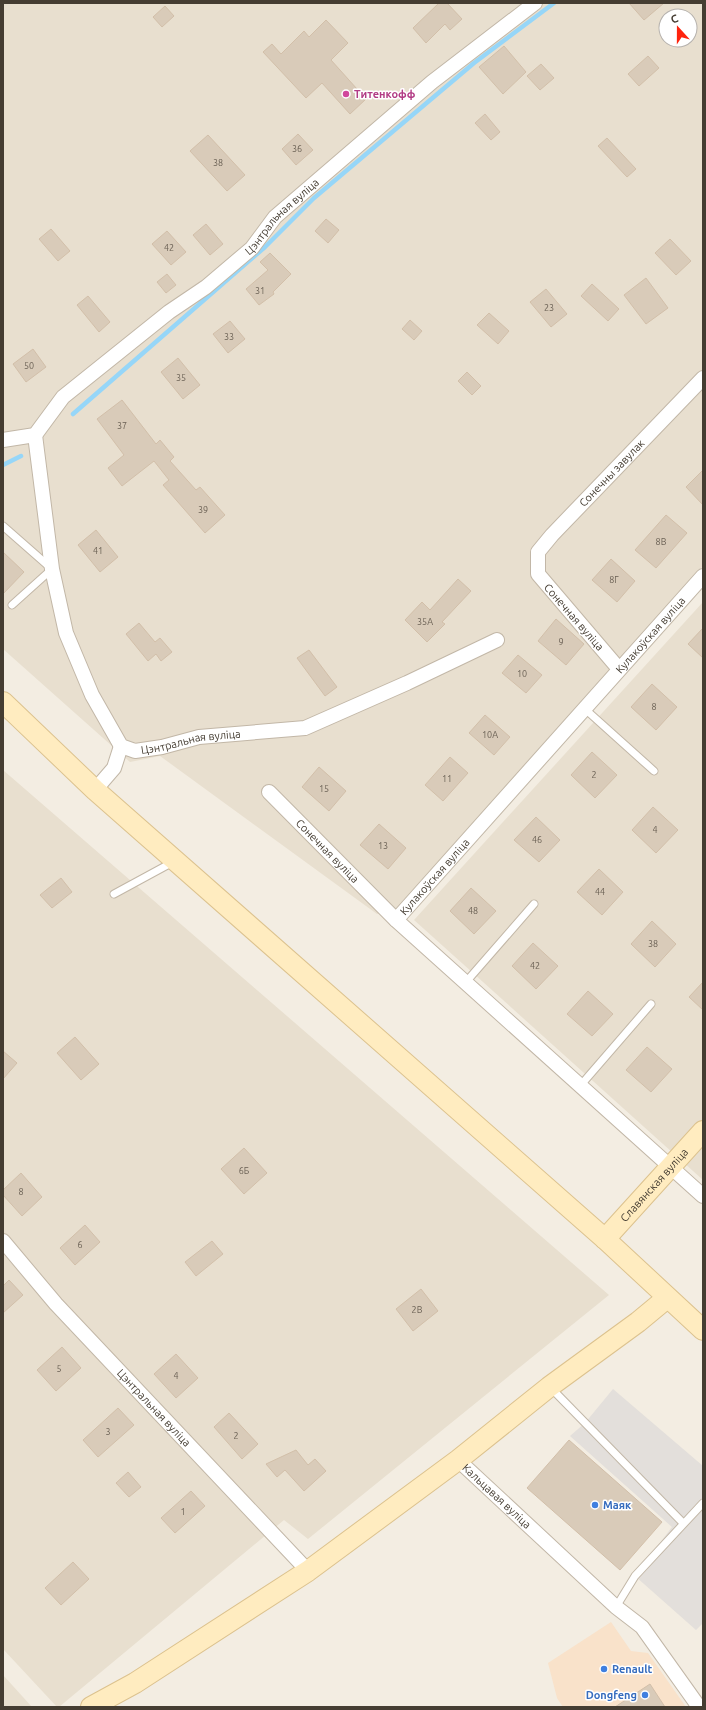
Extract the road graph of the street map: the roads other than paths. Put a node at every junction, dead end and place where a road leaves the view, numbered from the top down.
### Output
1 (535, 3) edge
2 (703, 378) edge
3 (35, 435) junction
4 (3, 440) edge
5 (3, 526) edge
6 (52, 569) junction
7 (538, 574) joint
8 (702, 577) edge
9 (12, 605) dead end
10 (497, 640) dead end
11 (615, 664) junction
12 (3, 702) edge
13 (585, 709) junction
14 (121, 746) junction
15 (654, 771) dead end
16 (95, 790) junction
17 (269, 792) dead end
18 (175, 861) junction
19 (114, 894) dead end
20 (534, 904) dead end
21 (396, 920) junction
22 (466, 982) junction
23 (651, 1004) dead end
24 (580, 1086) junction
25 (703, 1131) edge
26 (670, 1167) junction
27 (703, 1196) edge
28 (605, 1239) junction
29 (3, 1241) edge
30 (667, 1298) junction
31 (703, 1330) edge
32 (549, 1387) junction
33 (458, 1460) junction
34 (703, 1503) edge
35 (683, 1523) junction
36 (308, 1571) junction
37 (616, 1606) junction
38 (91, 1707) edge
39 (699, 1707) edge

1 - 3 street, Цэнтральная вуліца
2 - 7 street, Сонечны завулак
3 - 4 street
3 - 6 street
5 - 6 lane
6 - 9 lane
6 - 14 street
7 - 11 street, Сонечная вуліца
8 - 11 street, Кулакоўская вуліца
10 - 14 street, Цэнтральная вуліца
11 - 13 street, Кулакоўская вуліца
12 - 16 main road
13 - 15 lane
13 - 21 street, Кулакоўская вуліца
14 - 16 street
16 - 18 main road
17 - 21 street, Сонечная вуліца
18 - 19 lane
18 - 28 main road
20 - 22 lane
21 - 22 street, Кулакоўская вуліца
22 - 24 street, Кулакоўская вуліца
23 - 24 lane
24 - 26 street, Кулакоўская вуліца
25 - 26 main road, Славянская вуліца
26 - 27 street, Кулакоўская вуліца
26 - 28 main road, Славянская вуліца
28 - 30 main road
29 - 36 street, Цэнтральная вуліца
30 - 31 main road
30 - 32 main road, Кальцавая вуліца
32 - 33 main road, Кальцавая вуліца
32 - 35 lane
33 - 36 main road
33 - 37 street, Кальцавая вуліца
34 - 35 lane
35 - 37 lane
36 - 38 main road
37 - 39 street, Кальцавая вуліца

